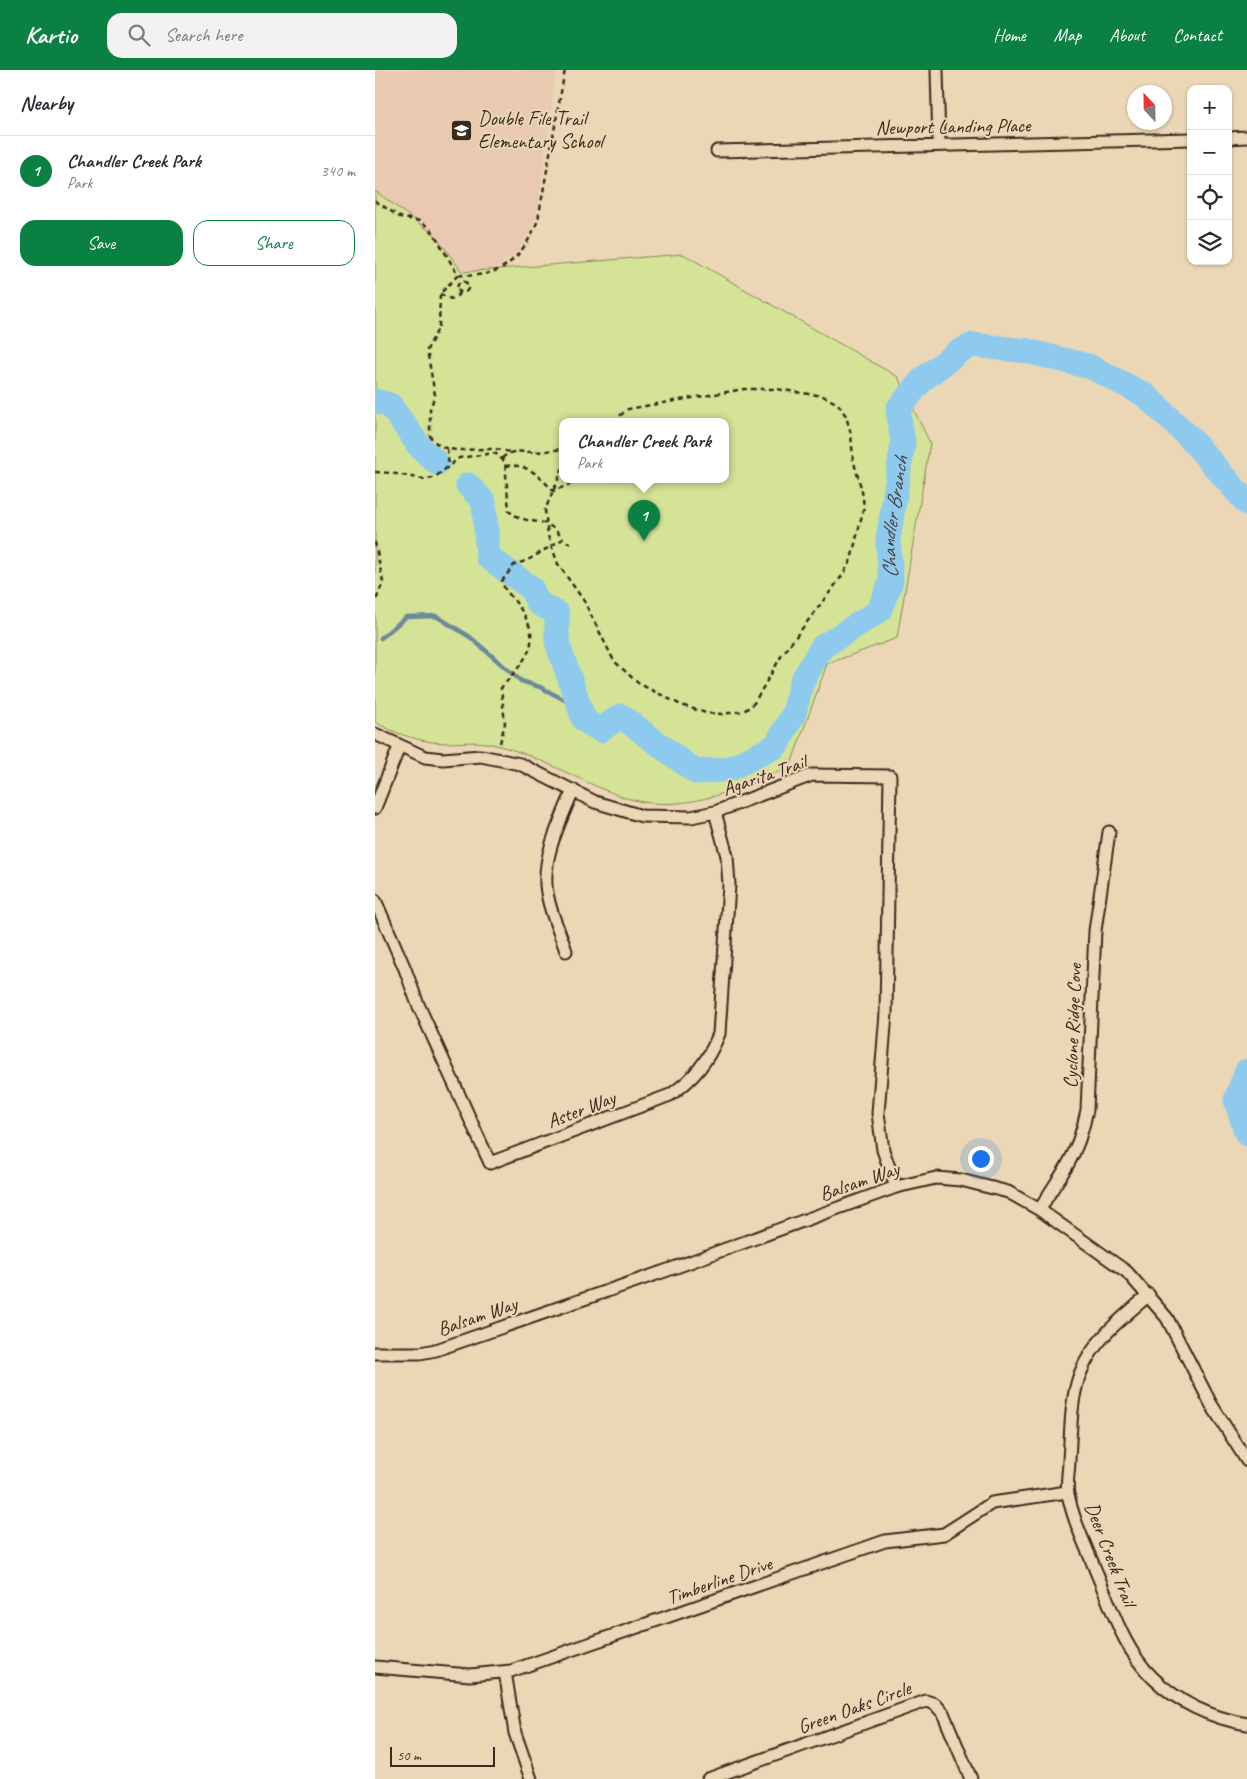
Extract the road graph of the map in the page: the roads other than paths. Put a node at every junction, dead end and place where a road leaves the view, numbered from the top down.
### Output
1 (937, 70) edge
2 (1247, 137) edge
3 (1232, 138) edge
4 (1187, 139) edge
5 (939, 145) junction
6 (717, 151) dead end
7 (375, 734) edge
8 (399, 747) junction
9 (573, 790) junction
10 (375, 808) edge
11 (715, 812) junction
12 (1109, 832) dead end
13 (375, 900) edge
14 (566, 951) dead end
15 (897, 1186) junction
16 (1040, 1210) junction
17 (1149, 1295) junction
18 (375, 1353) edge
19 (1247, 1461) edge
20 (1067, 1492) junction
21 (375, 1667) edge
22 (505, 1672) junction
23 (1247, 1724) edge
24 (531, 1779) edge
25 (708, 1779) edge
26 (971, 1779) edge

1 - 5 street
2 - 3 street
4 - 5 street, Newport Landing Place
5 - 6 street, Newport Landing Place
7 - 8 street, Agarita Trail
8 - 9 street, Agarita Trail
8 - 10 street
9 - 11 street, Agarita Trail
9 - 14 street
11 - 13 street, Aster Way
11 - 15 street, Agarita Trail
12 - 16 street, Cyclone Ridge Cove
15 - 16 street, Balsam Way
15 - 18 street, Balsam Way
16 - 17 street, Balsam Way
17 - 19 street, Balsam Way
17 - 20 street, Deer Creek Trail
20 - 22 street, Timberline Drive
20 - 23 street, Deer Creek Trail
21 - 22 street, Timberline Drive
22 - 24 street
25 - 26 street, Green Oaks Circle

